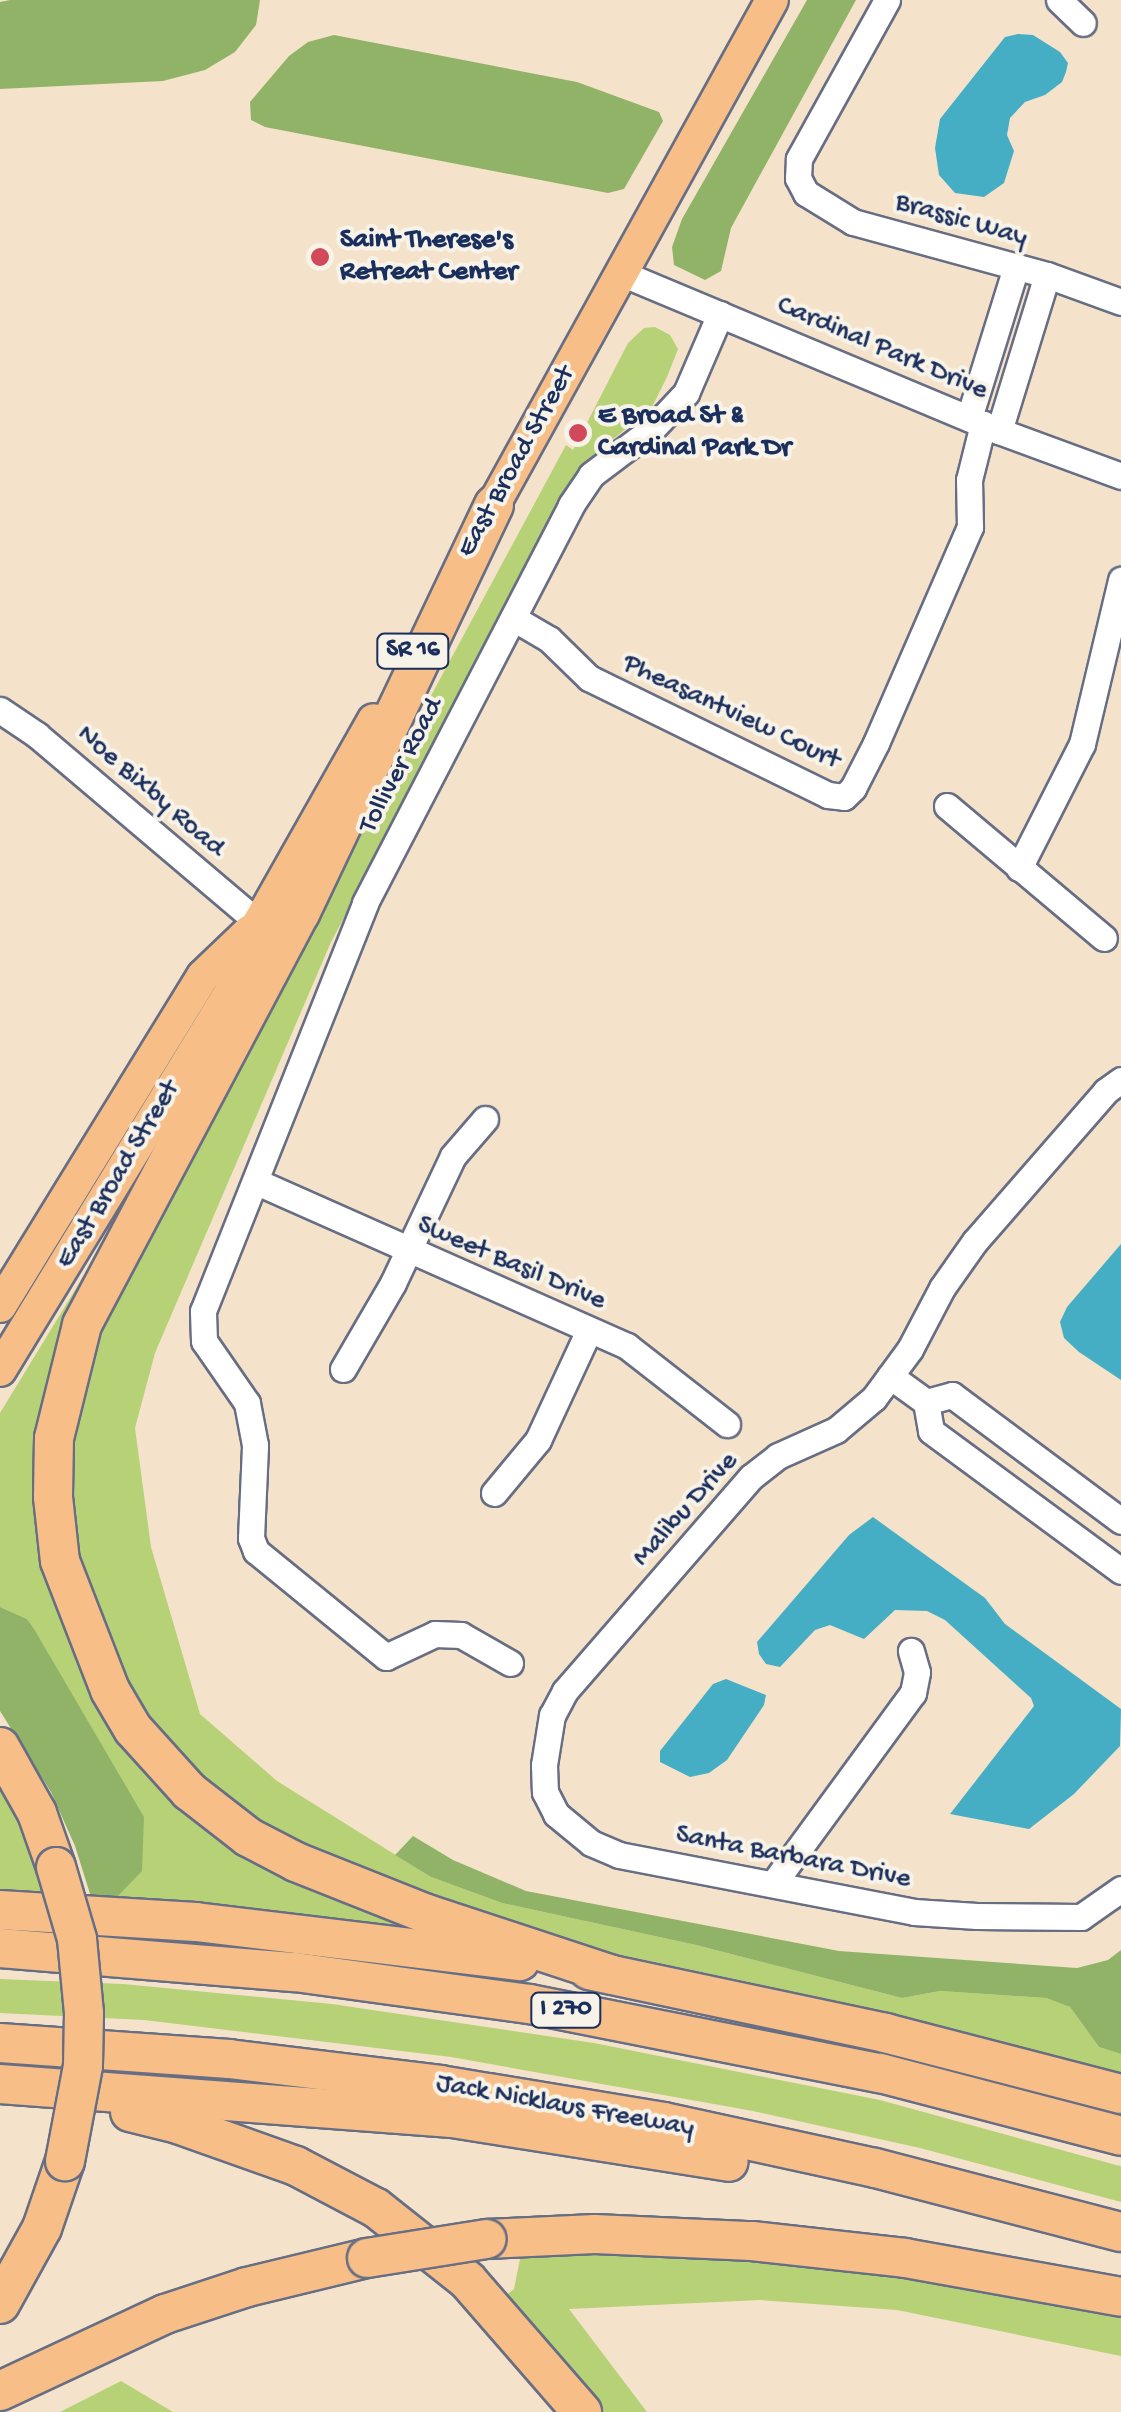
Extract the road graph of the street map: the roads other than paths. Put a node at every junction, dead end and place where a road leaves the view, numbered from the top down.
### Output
1 (772, 0) edge
2 (888, 0) edge
3 (1058, 0) edge
4 (1083, 23) dead end
5 (1016, 267) junction
6 (620, 274) junction
7 (1047, 275) junction
8 (1121, 302) edge
9 (720, 314) junction
10 (984, 424) junction
11 (1121, 476) edge
12 (494, 504) junction
13 (1121, 580) edge
14 (513, 618) junction
15 (1111, 666) edge
16 (0, 710) edge
17 (948, 806) dead end
18 (1020, 868) junction
19 (259, 923) junction
20 (1104, 938) dead end
21 (1121, 1080) edge
22 (485, 1119) dead end
23 (257, 1182) junction
24 (406, 1251) junction
25 (0, 1306) edge
26 (589, 1330) junction
27 (342, 1369) dead end
28 (0, 1370) edge
29 (890, 1376) junction
30 (926, 1402) junction
31 (727, 1424) dead end
32 (494, 1493) dead end
33 (1121, 1521) edge
34 (1121, 1571) edge
35 (911, 1652) dead end
36 (510, 1663) dead end
37 (0, 1748) edge
38 (545, 1792) joint
39 (774, 1884) junction
40 (1121, 1889) edge
41 (0, 1910) edge
42 (0, 1948) edge
43 (610, 1974) junction
44 (0, 2043) edge
45 (10, 2085) edge
46 (1121, 2094) edge
47 (1121, 2136) edge
48 (1053, 2213) junction
49 (1121, 2232) edge
50 (1121, 2297) edge
51 (0, 2304) edge
52 (0, 2391) edge
53 (582, 2412) edge

1 - 6 main road, East Broad Street / SR 16
2 - 5 street, Brassic Way
3 - 4 street
5 - 7 street, Brassic Way
5 - 10 street
6 - 9 street, Cardinal Park Drive
6 - 12 main road, East Broad Street / SR 16
7 - 8 street, Brassic Way
7 - 10 street
9 - 10 street, Cardinal Park Drive
9 - 14 street, Tolliver Road
10 - 11 street, Cardinal Park Drive
10 - 14 street, Pheasantview Court
12 - 19 main road, East Broad Street / SR 16
12 - 43 highway
13 - 15 street
14 - 23 street, Tolliver Road
15 - 18 street
16 - 19 street, Noe Bixby Road
17 - 18 street
18 - 20 street
19 - 25 main road, East Broad Street / SR 16
19 - 28 main road, East Broad Street / SR 16
21 - 29 street, Malibu Drive
22 - 24 street
23 - 24 street, Sweet Basil Drive
23 - 36 street, Tolliver Road
24 - 26 street, Sweet Basil Drive
24 - 27 street
26 - 31 street, Sweet Basil Drive
26 - 32 street
29 - 30 street
29 - 38 street, Malibu Drive
30 - 33 street
30 - 34 street
35 - 39 street
37 - 51 highway, bridge
38 - 39 street, Santa Barbara Drive
39 - 40 street, Santa Barbara Drive
41 - 43 highway
42 - 47 highway, I 270
43 - 46 highway
44 - 48 highway, Jack Nicklaus Freeway
45 - 48 highway
45 - 53 highway
48 - 49 highway, Jack Nicklaus Freeway
50 - 52 highway, bridge

